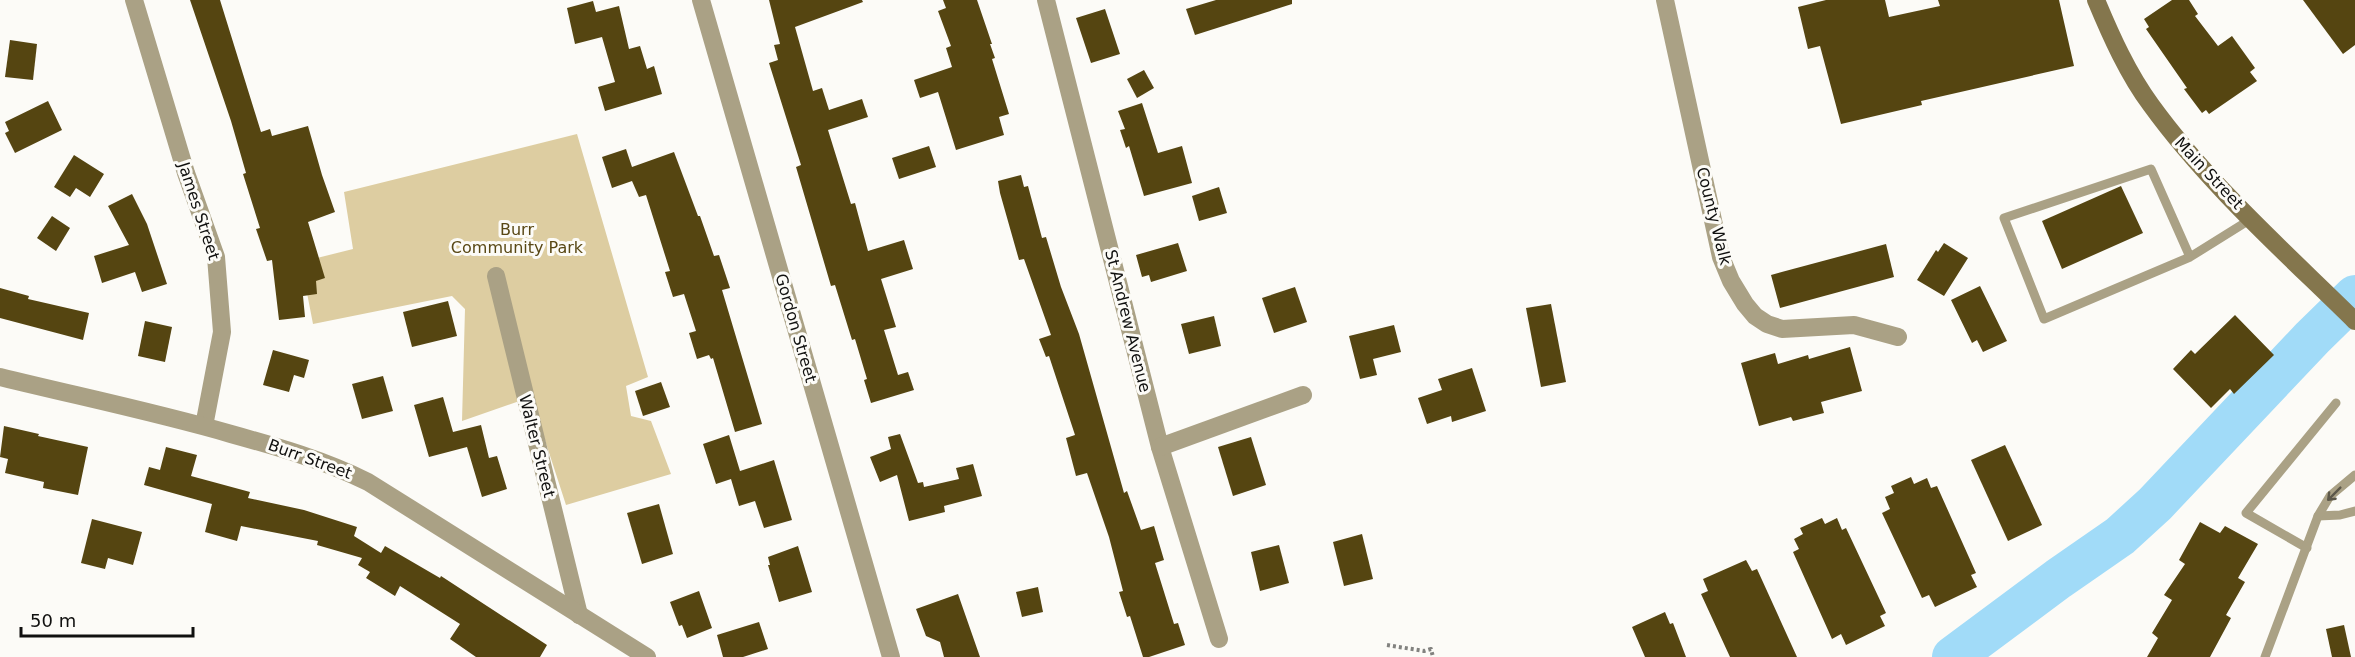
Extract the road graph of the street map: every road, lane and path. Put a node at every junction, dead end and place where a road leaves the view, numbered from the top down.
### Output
1 (134, 0) edge
2 (702, 0) edge
3 (1046, 0) edge
4 (1665, 0) edge
5 (2096, 0) edge
6 (2252, 219) junction
7 (2190, 256) junction
8 (496, 276) dead end
9 (2346, 312) edge
10 (1898, 337) dead end
11 (0, 377) edge
12 (1304, 395) dead end
13 (2336, 403) dead end
14 (204, 426) junction
15 (1160, 447) junction
16 (2355, 475) edge
17 (2355, 511) edge
18 (2318, 516) junction
19 (2307, 548) junction
20 (579, 615) junction
21 (1219, 639) dead end
22 (1387, 645) dead end
23 (647, 657) edge
24 (891, 657) edge
25 (1433, 657) edge
26 (2265, 657) edge

1 - 14 street, James Street
2 - 24 street, Gordon Street
3 - 15 street, St Andrew Avenue
4 - 10 street, County Walk
5 - 6 main road, Main Street
6 - 7 lane
6 - 9 main road, Main Street
7 - 7 lane
8 - 20 street, Walter Street
11 - 14 street, Burr Street
12 - 15 street
13 - 19 lane
14 - 20 street, Burr Street
15 - 21 street, St Andrew Avenue
16 -> 18 lane
17 - 18 lane
18 - 19 lane
19 - 26 lane
20 - 23 street, Burr Street
22 - 25 path

